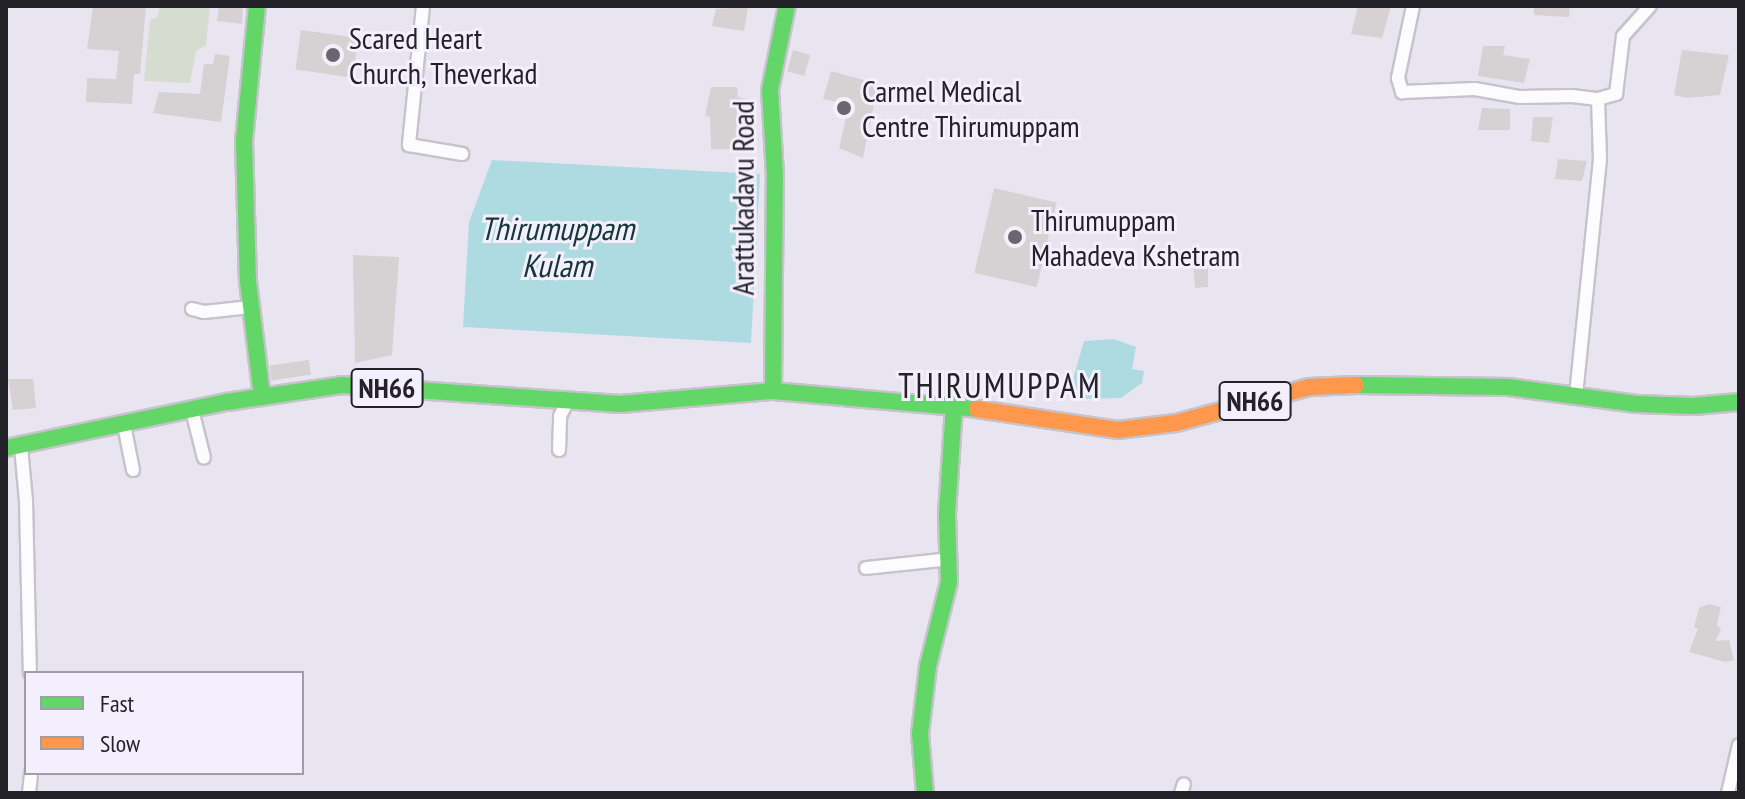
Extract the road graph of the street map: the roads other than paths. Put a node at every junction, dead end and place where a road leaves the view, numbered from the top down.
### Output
1 (257, 6) edge
2 (423, 6) edge
3 (787, 6) edge
4 (1413, 6) edge
5 (1650, 6) edge
6 (1598, 99) junction
7 (462, 154) dead end
8 (251, 307) junction
9 (192, 309) dead end
10 (773, 391) junction
11 (1576, 396) junction
12 (262, 397) junction
13 (568, 400) junction
14 (1739, 402) edge
15 (954, 407) junction
16 (192, 410) junction
17 (124, 425) junction
18 (13, 448) edge
19 (559, 450) dead end
20 (204, 458) dead end
21 (133, 470) dead end
22 (950, 559) junction
23 (866, 568) dead end
24 (30, 671) edge
25 (1739, 745) edge
26 (1738, 762) edge
27 (925, 793) edge
28 (1728, 793) edge

1 - 8 main road
2 - 7 street
3 - 10 main road, Arattukadavu Road
4 - 6 street
5 - 6 street
6 - 11 street
8 - 9 street
8 - 12 main road
10 - 13 main road, NH66
10 - 15 main road, NH66
11 - 14 main road, NH66
11 - 15 main road, NH66
12 - 13 main road, NH66
12 - 16 main road, NH66
13 - 19 street
15 - 22 main road
16 - 17 main road, NH66
16 - 20 street
17 - 18 main road, NH66
17 - 21 street
18 - 24 street
22 - 23 street
22 - 27 main road
25 - 26 street
26 - 28 street

